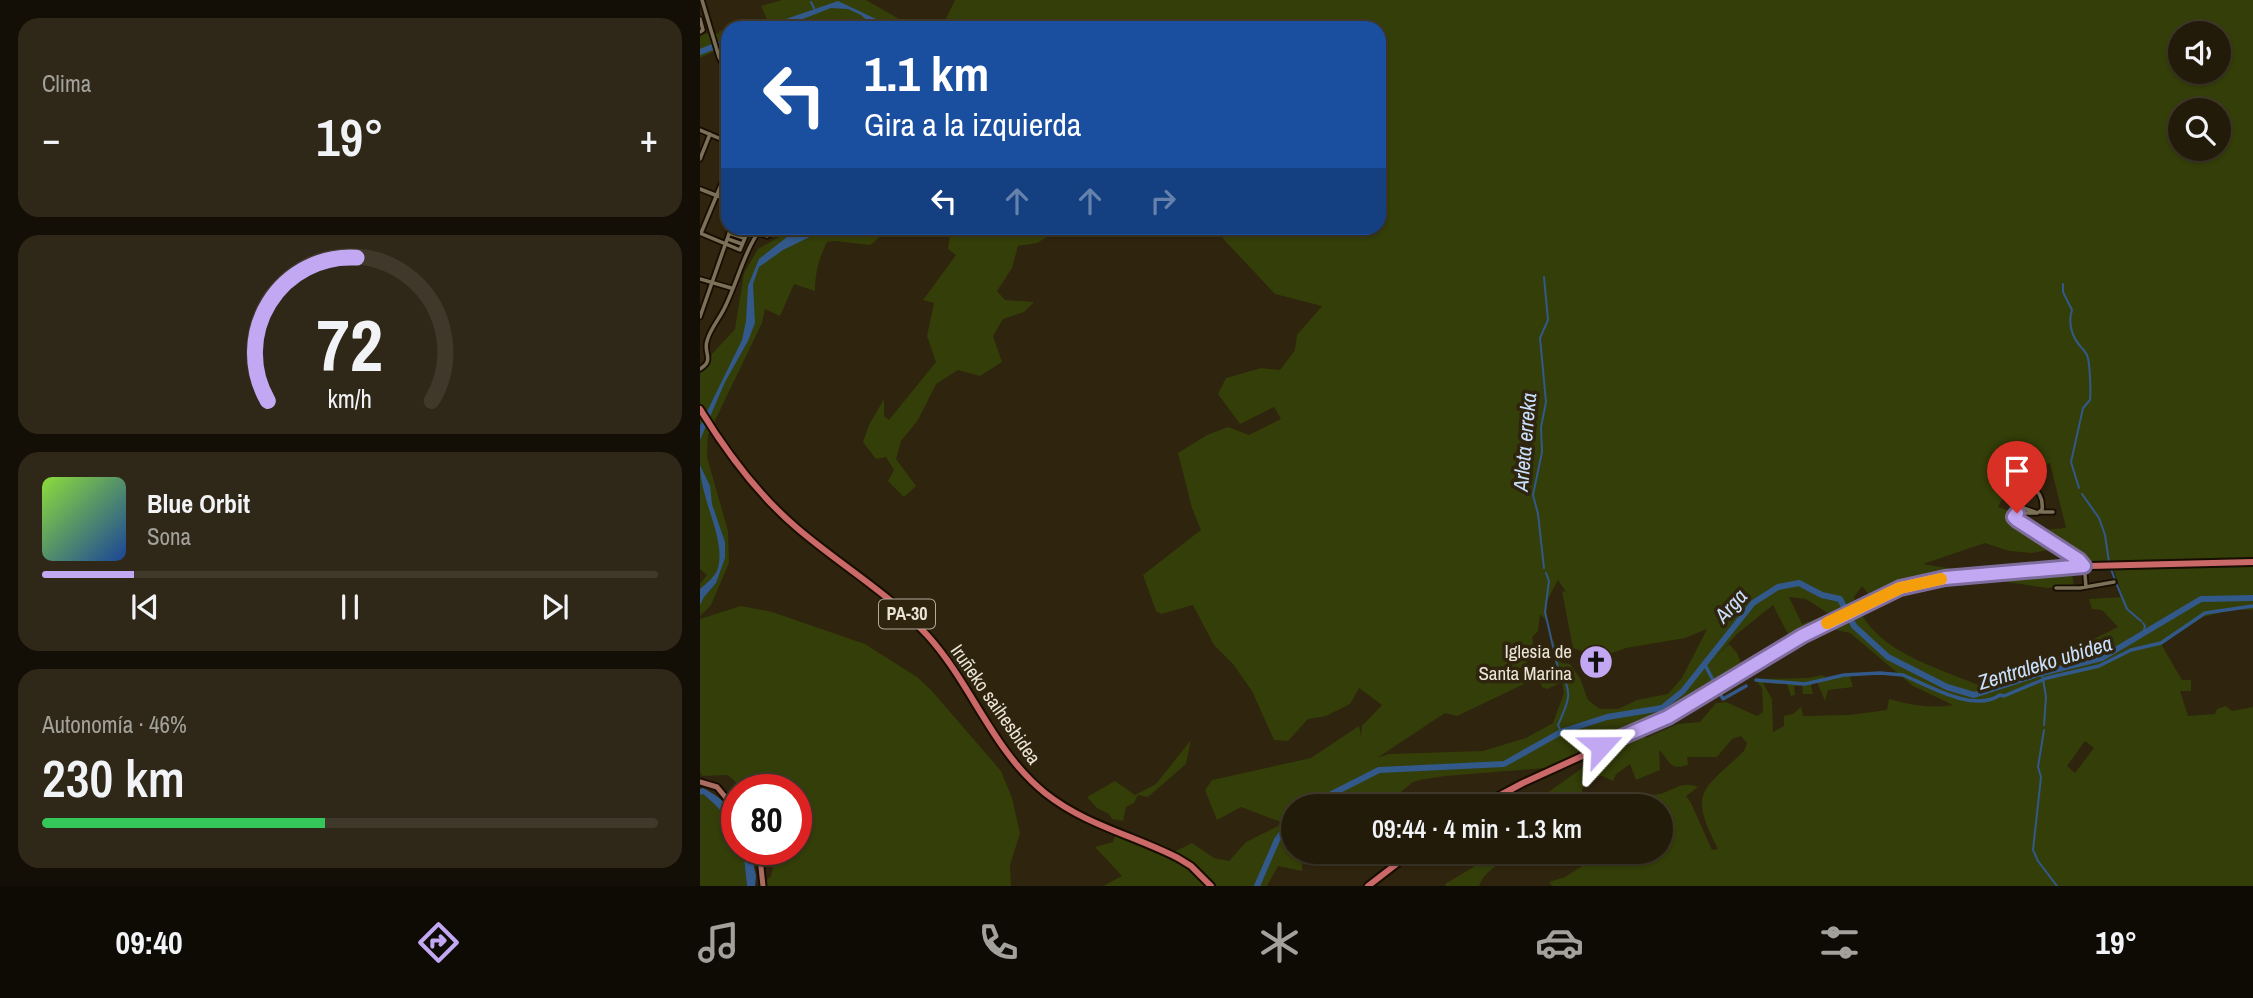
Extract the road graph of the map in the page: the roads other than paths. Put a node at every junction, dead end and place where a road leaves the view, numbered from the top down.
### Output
1 (702, 0) edge
2 (700, 19) edge
3 (700, 32) edge
4 (721, 61) edge
5 (700, 130) edge
6 (710, 134) junction
7 (721, 139) edge
8 (700, 159) edge
9 (721, 184) edge
10 (700, 189) edge
11 (716, 195) junction
12 (721, 197) edge
13 (700, 233) edge
14 (729, 235) edge
15 (740, 235) edge
16 (746, 235) edge
17 (756, 235) edge
18 (744, 238) junction
19 (727, 239) junction
20 (742, 244) junction
21 (725, 245) junction
22 (700, 279) edge
23 (712, 282) junction
24 (732, 289) junction
25 (700, 316) edge
26 (700, 369) edge
27 (700, 409) edge
28 (2033, 488) dead end
29 (2021, 507) dead end
30 (2012, 510) dead end
31 (2053, 512) dead end
32 (2039, 513) junction
33 (2014, 517) junction
34 (2253, 562) edge
35 (2084, 567) junction
36 (2114, 582) dead end
37 (2086, 587) junction
38 (2056, 588) dead end
39 (700, 782) edge
40 (721, 793) edge
41 (1502, 794) edge
42 (1396, 864) edge
43 (761, 865) edge
44 (1211, 885) edge
45 (764, 886) edge
46 (1368, 886) edge

1 - 4 street
2 - 3 street
5 - 6 street
6 - 7 street
6 - 8 street
9 - 11 street
10 - 11 street
11 - 12 street
11 - 13 street
13 - 21 street
14 - 19 street
15 - 18 street
16 - 18 street
17 - 24 street
18 - 20 street
19 - 20 street
19 - 21 street
20 - 21 street
21 - 23 street
22 - 23 street
23 - 24 street
23 - 25 street
24 - 26 street
27 - 44 highway, Iruñeko saihesbidea / PA-30
28 - 32 street
29 - 32 street
30 - 33 street
31 - 32 street
32 - 33 street
33 - 35 street
34 - 35 highway
35 - 37 street
35 - 41 highway
36 - 37 street
37 - 38 street
39 - 40 main road
42 - 46 highway
43 - 45 main road

